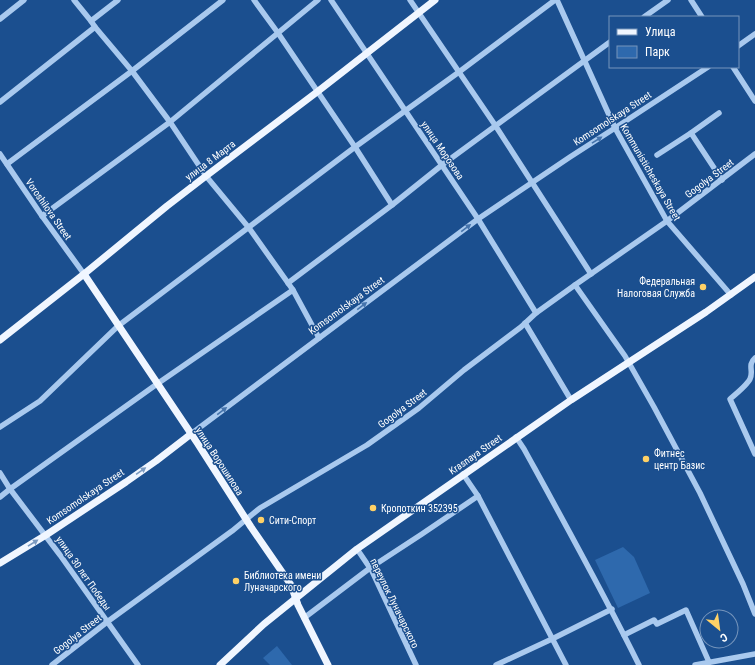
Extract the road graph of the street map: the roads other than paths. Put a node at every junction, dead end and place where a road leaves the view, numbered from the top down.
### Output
1 (24, 0) edge
2 (74, 0) edge
3 (118, 0) edge
4 (223, 0) edge
5 (254, 0) edge
6 (318, 0) edge
7 (331, 0) edge
8 (410, 0) edge
9 (435, 0) edge
10 (556, 0) edge
11 (668, 0) edge
12 (691, 0) edge
13 (419, 13) junction
14 (645, 16) edge
15 (701, 16) edge
16 (0, 19) edge
17 (90, 21) junction
18 (95, 27) junction
19 (278, 33) junction
20 (755, 34) edge
21 (609, 43) edge
22 (739, 45) edge
23 (367, 53) junction
24 (584, 60) junction
25 (706, 68) edge
26 (734, 68) edge
27 (132, 71) junction
28 (459, 72) junction
29 (317, 92) junction
30 (755, 101) edge
31 (0, 102) edge
32 (406, 110) junction
33 (719, 113) dead end
34 (170, 122) junction
35 (495, 126) junction
36 (615, 128) junction
37 (691, 133) junction
38 (355, 148) junction
39 (0, 154) edge
40 (755, 154) edge
41 (657, 155) dead end
42 (7, 164) junction
43 (442, 165) junction
44 (206, 176) junction
45 (722, 180) junction
46 (532, 182) junction
47 (392, 205) junction
48 (42, 216) junction
49 (478, 219) junction
50 (667, 221) junction
51 (248, 228) junction
52 (84, 274) junction
53 (591, 274) junction
54 (755, 277) edge
55 (288, 283) junction
56 (575, 285) junction
57 (293, 290) junction
58 (731, 295) junction
59 (536, 313) junction
60 (525, 323) junction
61 (118, 326) junction
62 (319, 338) junction
63 (0, 340) edge
64 (755, 358) edge
65 (628, 362) junction
66 (157, 384) junction
67 (570, 400) junction
68 (0, 427) edge
69 (191, 434) junction
70 (516, 437) junction
71 (755, 454) edge
72 (0, 473) edge
73 (463, 474) junction
74 (10, 489) junction
75 (478, 496) junction
76 (0, 497) edge
77 (246, 520) junction
78 (46, 535) junction
79 (357, 549) junction
80 (0, 564) edge
81 (370, 568) junction
82 (295, 598) junction
83 (612, 609) junction
84 (755, 614) edge
85 (304, 618) junction
86 (107, 622) junction
87 (624, 635) junction
88 (552, 639) junction
89 (755, 654) edge
90 (710, 662) junction
91 (52, 665) edge
92 (138, 665) edge
93 (220, 665) edge
94 (328, 665) edge
95 (416, 665) edge
96 (496, 665) edge
97 (566, 665) edge
98 (639, 665) edge
99 (695, 665) edge

1 - 16 street
2 - 17 street
3 - 17 street
4 - 27 street
5 - 19 street
6 - 19 street
7 - 23 street, улица Морозова
8 - 13 street
9 - 13 main road, улица 8 Марта
10 - 24 street, Kommunisticheskaya Street
10 - 28 street
11 - 14 street
12 - 15 street
13 - 23 main road, улица 8 Марта
13 - 28 street
17 - 18 street
18 - 27 street
18 - 31 street
19 - 29 street
19 - 34 street
20 - 22 street
21 - 24 street
23 - 29 main road, улица 8 Марта
23 - 32 street, улица Морозова
24 - 35 street
24 - 36 street, Kommunisticheskaya Street
25 - 36 street, Komsomolskaya Street
26 - 30 street
27 - 34 street
27 - 42 street
28 - 32 street
28 - 35 street
29 - 38 street
29 - 44 main road, улица 8 Марта
32 - 38 street
32 - 43 street, улица Морозова
33 - 37 street
34 - 44 street
34 - 48 street
35 - 43 street
35 - 46 street
46 -> 36 street, Komsomolskaya Street
36 - 50 street, Kommunisticheskaya Street
37 - 41 street
37 - 45 street
38 - 47 street
38 - 51 street
39 - 42 street, Voroshilova Street
40 - 45 street, Gogolya Street
42 - 48 street, Voroshilova Street
43 - 47 street
43 - 49 street, улица Морозова
44 - 51 street
44 - 52 main road, улица 8 Марта
45 - 50 street, Gogolya Street
46 - 49 street, Komsomolskaya Street
46 - 53 street
47 - 55 street
48 - 52 street, Voroshilova Street
49 - 59 street, улица Морозова
62 -> 49 street, Komsomolskaya Street
50 - 53 street, Gogolya Street
50 - 58 street, Kommunisticheskaya Street
51 - 55 street
51 - 61 street
52 - 61 main road, улица Ворошилова
52 - 63 main road, улица 8 Марта
53 - 56 street, Gogolya Street
54 - 58 main road, Krasnaya Street
55 - 57 street
56 - 59 street, Gogolya Street
56 - 65 street
57 - 62 street
57 - 66 street
58 - 65 main road, Krasnaya Street
59 - 60 street, Gogolya Street
60 - 67 street
60 - 77 street, Gogolya Street
61 - 66 main road, улица Ворошилова
61 - 68 street
69 -> 62 street, Komsomolskaya Street
64 - 71 street
65 - 67 main road, Krasnaya Street
65 - 84 street
66 - 69 main road, улица Ворошилова
66 - 74 street
67 - 70 main road, Krasnaya Street
69 - 77 main road, улица Ворошилова
78 -> 69 main road, Komsomolskaya Street
70 - 73 main road, Krasnaya Street
70 - 83 street
72 - 74 street, улица 30 лет Победы
73 - 75 street
73 - 79 main road, Krasnaya Street
74 - 76 street
74 - 78 street, улица 30 лет Победы
75 - 81 street
75 - 88 street
77 - 82 main road, улица Ворошилова
77 - 86 street, Gogolya Street
80 -> 78 main road, Komsomolskaya Street
78 - 86 street, улица 30 лет Победы
79 - 81 street, переулок Луначарского
79 - 82 main road, Krasnaya Street
81 - 85 street
81 - 95 street, переулок Луначарского
82 - 85 main road, улица Ворошилова
82 - 93 main road, Krasnaya Street
83 - 87 street
83 - 88 street
85 - 94 main road, улица Ворошилова
86 - 91 street, Gogolya Street
86 - 92 street, улица 30 лет Победы
87 - 90 street
87 - 98 street
88 - 96 street
88 - 97 street
89 - 90 street
90 - 99 street

